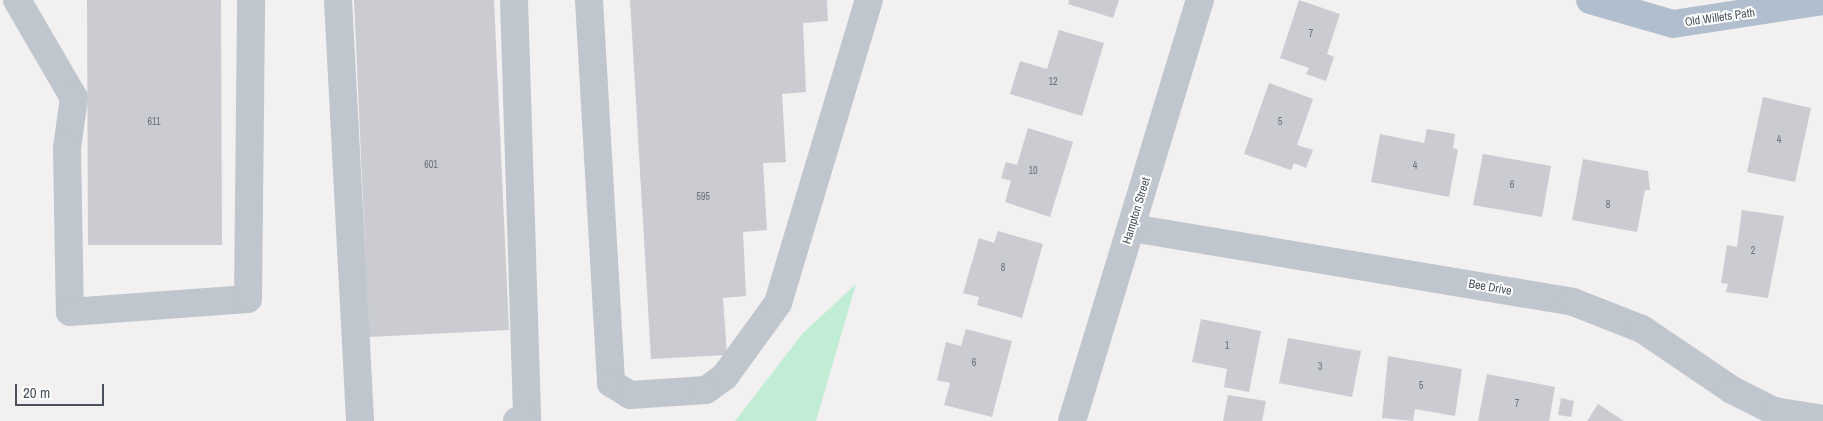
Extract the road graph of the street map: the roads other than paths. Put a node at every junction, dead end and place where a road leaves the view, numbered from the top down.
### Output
1 (17, 0) edge
2 (251, 0) edge
3 (338, 0) edge
4 (514, 0) edge
5 (589, 0) edge
6 (869, 0) edge
7 (1200, 0) edge
8 (1590, 0) edge
9 (1823, 1) edge
10 (1132, 228) junction
11 (1823, 419) edge
12 (360, 421) edge
13 (518, 421) edge
14 (527, 421) edge
15 (1072, 421) edge

1 - 2 street
3 - 12 street
4 - 14 street
5 - 6 street
7 - 10 street, Hampton Street
8 - 9 main road, Old Willets Path
10 - 11 street, Bee Drive
10 - 15 street, Hampton Street
13 - 14 street

